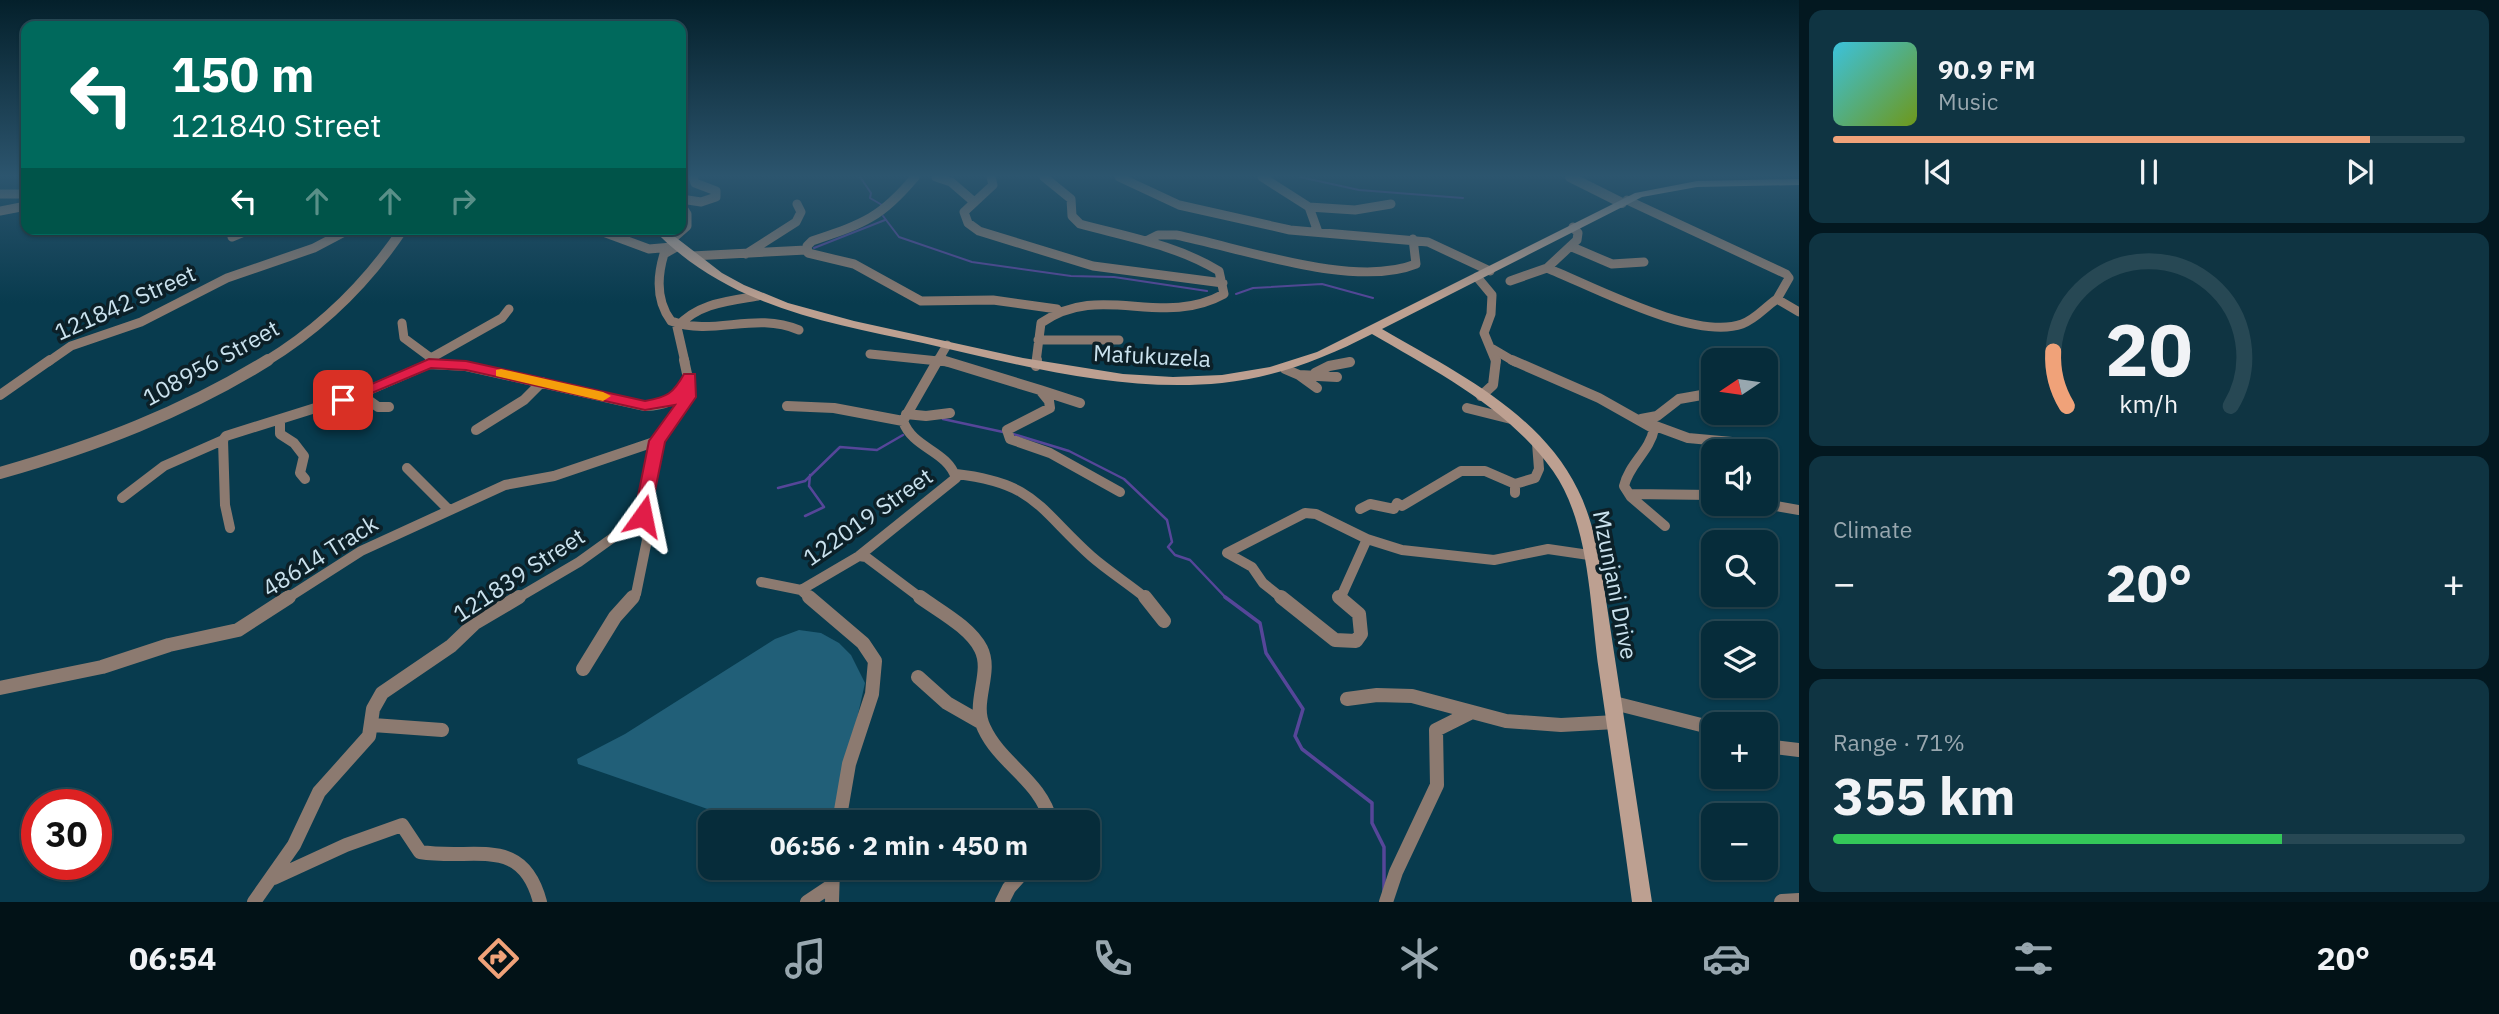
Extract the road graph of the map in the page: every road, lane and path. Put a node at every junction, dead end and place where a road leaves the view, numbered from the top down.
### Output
1 (797, 219) edge
2 (871, 219) edge
3 (967, 219) edge
4 (1075, 219) edge
5 (1241, 219) edge
6 (1313, 219) edge
7 (1589, 219) edge
8 (1664, 219) edge
9 (1573, 227) junction
10 (1318, 232) junction
11 (237, 235) edge
12 (340, 235) edge
13 (399, 235) edge
14 (612, 235) edge
15 (665, 235) edge
16 (681, 235) edge
17 (232, 237) dead end
18 (1413, 239) junction
19 (1146, 241) junction
20 (675, 243) junction
21 (1572, 247) junction
22 (806, 250) junction
23 (746, 254) junction
24 (692, 256) junction
25 (1644, 262) dead end
26 (1547, 268) junction
27 (1490, 271) junction
28 (1477, 277) junction
29 (1510, 281) dead end
30 (1223, 283) junction
31 (758, 296) junction
32 (1777, 299) junction
33 (509, 309) dead end
34 (1057, 309) junction
35 (1799, 312) edge
36 (402, 323) dead end
37 (679, 324) junction
38 (799, 330) dead end
39 (1374, 330) junction
40 (1038, 340) junction
41 (1119, 340) dead end
42 (947, 345) junction
43 (1493, 349) junction
44 (870, 354) dead end
45 (938, 359) junction
46 (430, 360) junction
47 (1350, 362) dead end
48 (1036, 366) junction
49 (1285, 369) junction
50 (1315, 373) junction
51 (1299, 375) junction
52 (690, 377) junction
53 (1337, 377) dead end
54 (542, 382) junction
55 (1317, 388) dead end
56 (1040, 390) junction
57 (360, 394) junction
58 (0, 395) edge
59 (1701, 395) edge
60 (1481, 396) junction
61 (1080, 403) dead end
62 (787, 405) dead end
63 (389, 407) dead end
64 (1466, 408) dead end
65 (950, 413) dead end
66 (904, 417) junction
67 (280, 419) junction
68 (1511, 419) junction
69 (1638, 419) junction
70 (476, 430) dead end
71 (1701, 439) edge
72 (223, 440) junction
73 (657, 441) junction
74 (1537, 443) junction
75 (407, 468) dead end
76 (0, 473) edge
77 (956, 474) junction
78 (305, 479) dead end
79 (1120, 492) dead end
80 (1629, 494) junction
81 (1701, 495) edge
82 (122, 498) dead end
83 (1778, 506) edge
84 (448, 509) junction
85 (1360, 509) dead end
86 (1799, 510) edge
87 (643, 516) junction
88 (1665, 526) dead end
89 (230, 528) dead end
90 (1367, 539) junction
91 (1589, 555) junction
92 (859, 556) junction
93 (761, 582) dead end
94 (801, 590) junction
95 (1164, 621) dead end
96 (583, 669) dead end
97 (918, 677) dead end
98 (0, 688) edge
99 (1347, 699) dead end
100 (1614, 703) junction
101 (1470, 713) junction
102 (1616, 722) junction
103 (982, 723) junction
104 (373, 724) junction
105 (1701, 725) edge
106 (442, 730) dead end
107 (1778, 747) edge
108 (1799, 750) edge
109 (841, 810) edge
110 (1047, 810) edge
111 (272, 879) junction
112 (1016, 880) edge
113 (832, 894) edge
114 (1799, 901) edge
115 (254, 902) edge
116 (541, 902) edge
117 (807, 902) edge
118 (1002, 902) edge
119 (1387, 902) edge
120 (1642, 902) edge
121 (1782, 902) edge

1 - 23 street
2 - 22 street
3 - 30 street
4 - 19 street
5 - 10 street
6 - 10 street
7 - 9 main road, Mafukuzela
8 - 32 street
9 - 21 street
9 - 27 main road, Mafukuzela
10 - 18 street
11 - 17 street
12 - 58 street, 121842 Street
13 - 76 street, 108956 Street
14 - 20 street
15 - 20 main road, Mafukuzela
16 - 20 street
18 - 19 street
18 - 27 street
19 - 30 street
20 - 24 main road, Mafukuzela
20 - 37 street
21 - 25 street
21 - 26 street
22 - 23 street
22 - 34 street
23 - 24 street
24 - 31 main road, Mafukuzela
26 - 29 street
26 - 32 street
27 - 28 main road, Mafukuzela
28 - 39 main road, Mafukuzela
28 - 43 street
30 - 34 street
31 - 37 street
31 - 42 main road, Mafukuzela
32 - 35 street
33 - 46 street
34 - 40 street
36 - 46 street
37 - 38 street
37 - 52 street
39 - 49 main road, Mafukuzela
39 - 60 main road, Mzunjani Drive
40 - 41 street
40 - 48 street
42 - 45 street
42 - 48 main road, Mafukuzela
43 - 60 street
43 - 69 street
44 - 45 street
45 - 56 street
45 - 66 street
46 - 54 street
46 - 57 street
47 - 50 street
48 - 49 main road, Mafukuzela
49 - 51 street
50 - 51 street
50 - 53 street
51 - 55 street
52 - 54 street
52 - 73 street
54 - 70 street
56 - 61 street
56 - 79 street
57 - 63 street
57 - 67 street
59 - 69 street
60 - 68 main road, Mzunjani Drive
62 - 66 street
64 - 68 street
65 - 66 street
66 - 77 street, 122019 Street
67 - 72 street
67 - 78 street
68 - 74 main road, Mzunjani Drive
69 - 71 street
69 - 80 street
72 - 82 street
72 - 89 street
73 - 84 street, 48614 Track
73 - 87 street
74 - 85 street
74 - 91 main road, Mzunjani Drive
75 - 84 street
77 - 92 street, 122019 Street
77 - 95 street
80 - 81 street
80 - 88 street
83 - 86 street
84 - 98 street, 48614 Track
87 - 96 street
87 - 104 street, 121839 Street
90 - 90 street
90 - 91 street
91 - 100 main road, Mzunjani Drive
92 - 94 street, 122019 Street
92 - 103 street
93 - 94 street
94 - 109 street
97 - 103 street
99 - 101 street
100 - 102 main road, Mzunjani Drive
100 - 105 street
101 - 102 street
101 - 119 street
102 - 120 main road, Mzunjani Drive
103 - 110 street
104 - 106 street
104 - 111 street, 121839 Street
107 - 108 street
111 - 115 street, 121839 Street
111 - 116 street
112 - 118 street
113 - 117 street
114 - 121 street

